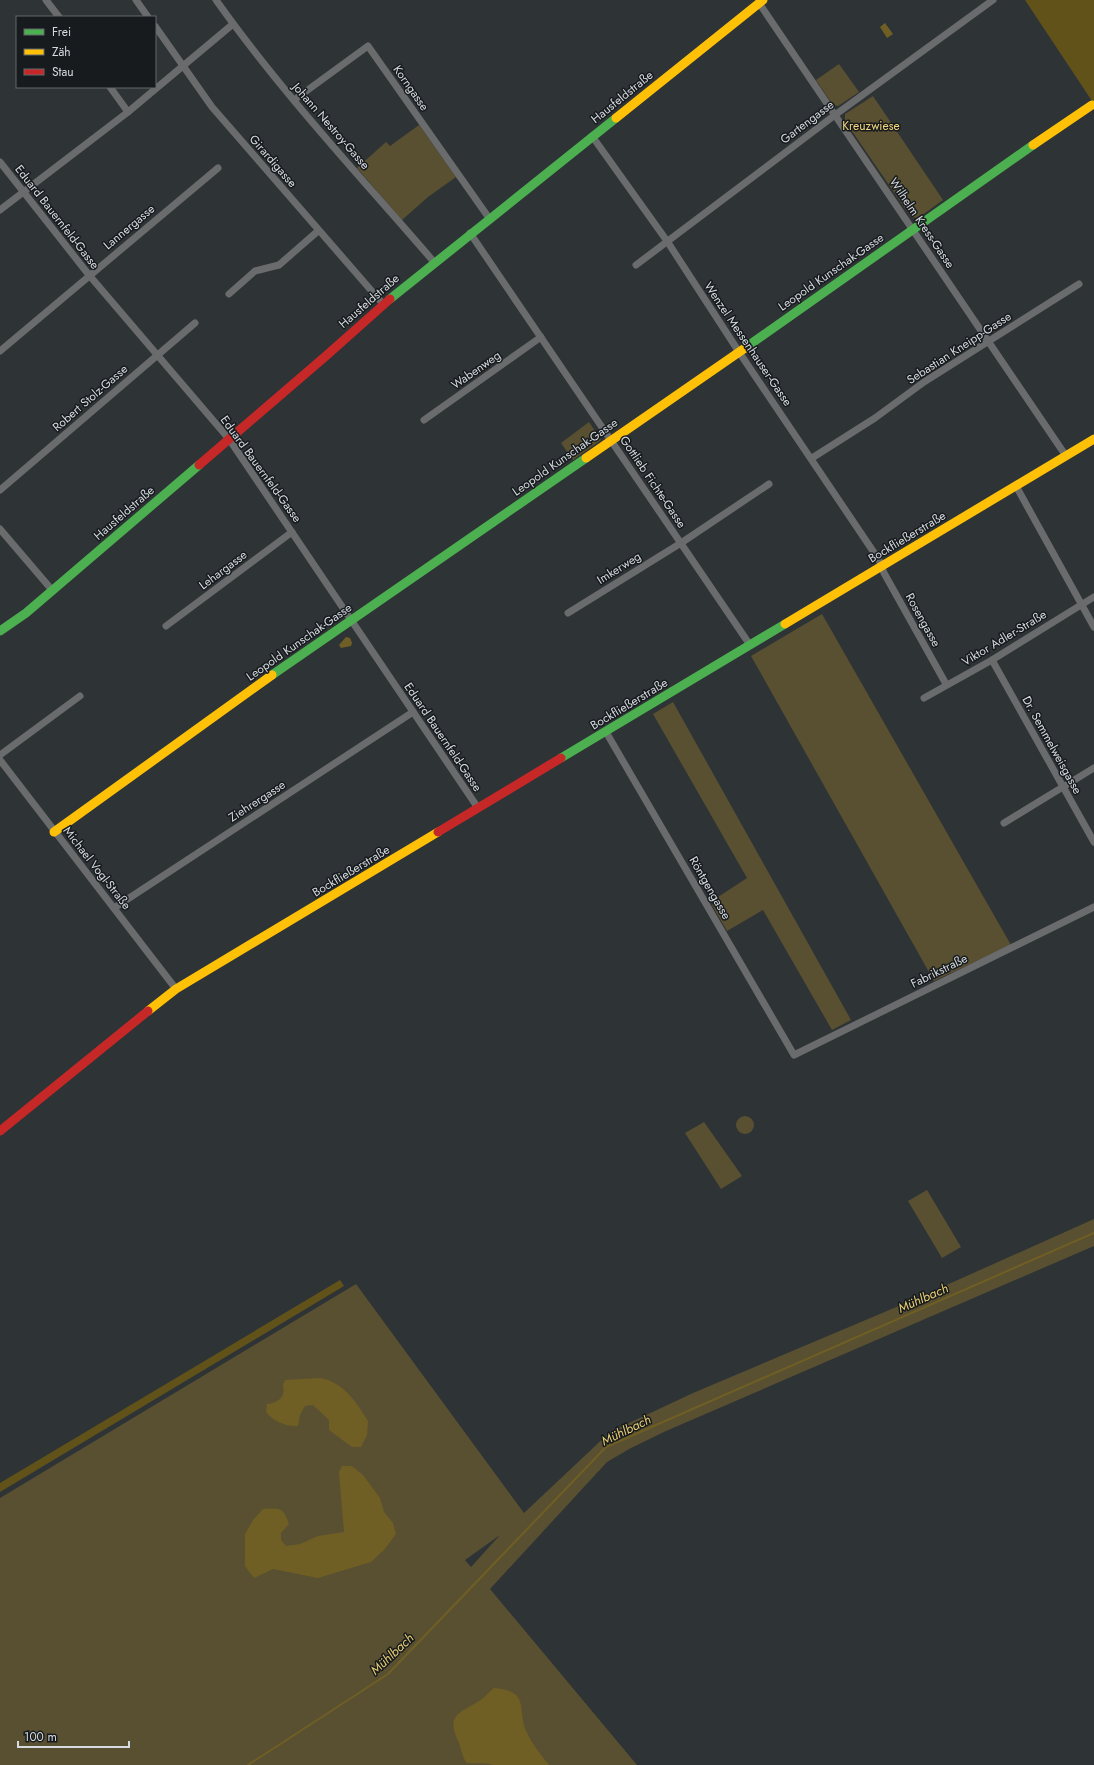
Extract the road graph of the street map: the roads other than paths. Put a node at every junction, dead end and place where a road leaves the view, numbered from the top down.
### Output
1 (46, 0) edge
2 (136, 0) edge
3 (216, 0) edge
4 (993, 0) edge
5 (761, 2) edge
6 (58, 16) edge
7 (147, 16) edge
8 (233, 24) junction
9 (156, 27) edge
10 (183, 65) junction
11 (111, 88) edge
12 (294, 100) junction
13 (1092, 105) dead end
14 (128, 112) junction
15 (835, 115) junction
16 (592, 136) junction
17 (0, 162) edge
18 (218, 168) dead end
19 (22, 192) junction
20 (0, 210) edge
21 (489, 218) junction
22 (913, 229) junction
23 (318, 231) junction
24 (470, 233) junction
25 (667, 241) junction
26 (434, 262) junction
27 (636, 265) dead end
28 (88, 275) junction
29 (1079, 284) dead end
30 (230, 294) dead end
31 (382, 304) junction
32 (195, 323) dead end
33 (541, 337) junction
34 (988, 342) junction
35 (0, 351) edge
36 (739, 352) junction
37 (157, 355) junction
38 (424, 420) dead end
39 (229, 439) junction
40 (1094, 439) edge
41 (611, 440) junction
42 (1066, 456) junction
43 (812, 458) junction
44 (769, 484) dead end
45 (1016, 486) junction
46 (0, 490) edge
47 (0, 529) edge
48 (292, 532) junction
49 (682, 543) junction
50 (882, 566) junction
51 (52, 590) junction
52 (1094, 597) edge
53 (1081, 604) junction
54 (568, 613) dead end
55 (352, 620) junction
56 (166, 626) dead end
57 (1094, 627) edge
58 (0, 631) edge
59 (750, 645) junction
60 (992, 660) junction
61 (946, 684) junction
62 (80, 696) dead end
63 (924, 698) dead end
64 (413, 712) junction
65 (606, 732) junction
66 (0, 755) edge
67 (0, 760) edge
68 (1094, 768) edge
69 (1062, 787) junction
70 (478, 808) junction
71 (1004, 823) dead end
72 (54, 832) junction
73 (1094, 842) edge
74 (1094, 907) edge
75 (114, 908) junction
76 (176, 989) junction
77 (794, 1055) joint
78 (0, 1131) edge

1 - 6 street
2 - 7 street
3 - 8 street, Johann Nestroy-Gasse
4 - 15 street, Gartengasse
5 - 15 street, Wilhelm Kress-Gasse
5 - 16 street, Hausfeldstraße
8 - 10 street
8 - 12 street, Johann Nestroy-Gasse
9 - 10 street, Girardigasse
10 - 14 street
10 - 23 street, Girardigasse
11 - 14 street
12 - 21 street, Korngasse
12 - 26 street, Johann Nestroy-Gasse
13 - 22 street, Leopold Kunschak-Gasse
14 - 19 street
15 - 22 street, Wilhelm Kress-Gasse
15 - 25 street, Gartengasse
16 - 21 street, Hausfeldstraße
16 - 25 street, Wenzel Messenhauser-Gasse
17 - 19 street, Eduard Bauernfeld-Gasse
18 - 28 street, Lannergasse
19 - 20 street
19 - 28 street, Eduard Bauernfeld-Gasse
21 - 24 street, Hausfeldstraße
22 - 34 street, Wilhelm Kress-Gasse
22 - 36 street, Leopold Kunschak-Gasse
23 - 30 street
23 - 31 street, Girardigasse
24 - 26 street, Hausfeldstraße
24 - 33 street, Gottlieb Fichte-Gasse
25 - 27 street, Gartengasse
25 - 36 street, Wenzel Messenhauser-Gasse
26 - 31 street, Hausfeldstraße
28 - 35 street, Lannergasse
28 - 37 street, Eduard Bauernfeld-Gasse
29 - 34 street, Sebastian Kneipp-Gasse
31 - 39 street, Hausfeldstraße
32 - 37 street, Robert Stolz-Gasse
33 - 38 street, Wabenweg
33 - 41 street, Gottlieb Fichte-Gasse
34 - 42 street, Wilhelm Kress-Gasse
34 - 43 street, Sebastian Kneipp-Gasse
36 - 41 street, Leopold Kunschak-Gasse
36 - 43 street, Wenzel Messenhauser-Gasse
37 - 39 street, Eduard Bauernfeld-Gasse
37 - 46 street, Robert Stolz-Gasse
39 - 48 street, Eduard Bauernfeld-Gasse
39 - 51 street, Hausfeldstraße
40 - 42 street, Bockfließerstraße
41 - 49 street, Gottlieb Fichte-Gasse
41 - 55 street, Leopold Kunschak-Gasse
42 - 45 street, Bockfließerstraße
43 - 50 street, Wenzel Messenhauser-Gasse
44 - 49 street
45 - 50 street, Bockfließerstraße
45 - 53 street
47 - 51 street
48 - 55 street, Eduard Bauernfeld-Gasse
48 - 56 street, Lehargasse
49 - 54 street, Imkerweg
49 - 59 street, Gottlieb Fichte-Gasse
50 - 59 street, Bockfließerstraße
50 - 61 street, Rosengasse
51 - 58 street, Hausfeldstraße
52 - 53 street, Viktor Adler-Straße
53 - 57 street
53 - 60 street, Viktor Adler-Straße
55 - 64 street, Eduard Bauernfeld-Gasse
55 - 72 street, Leopold Kunschak-Gasse
59 - 65 street, Bockfließerstraße
60 - 61 street, Viktor Adler-Straße
60 - 69 street, Dr. Semmelweisgasse
61 - 63 street, Viktor Adler-Straße
62 - 66 street
64 - 70 street, Eduard Bauernfeld-Gasse
64 - 75 street, Ziehrergasse
65 - 70 street, Bockfließerstraße
65 - 77 street, Röntgengasse
67 - 72 street, Michael Vogl-Straße
68 - 69 street
69 - 71 street
69 - 73 street, Dr. Semmelweisgasse
70 - 76 street, Bockfließerstraße
72 - 75 street, Michael Vogl-Straße
74 - 77 street, Fabrikstraße
75 - 76 street, Michael Vogl-Straße
76 - 78 street, Bockfließerstraße

